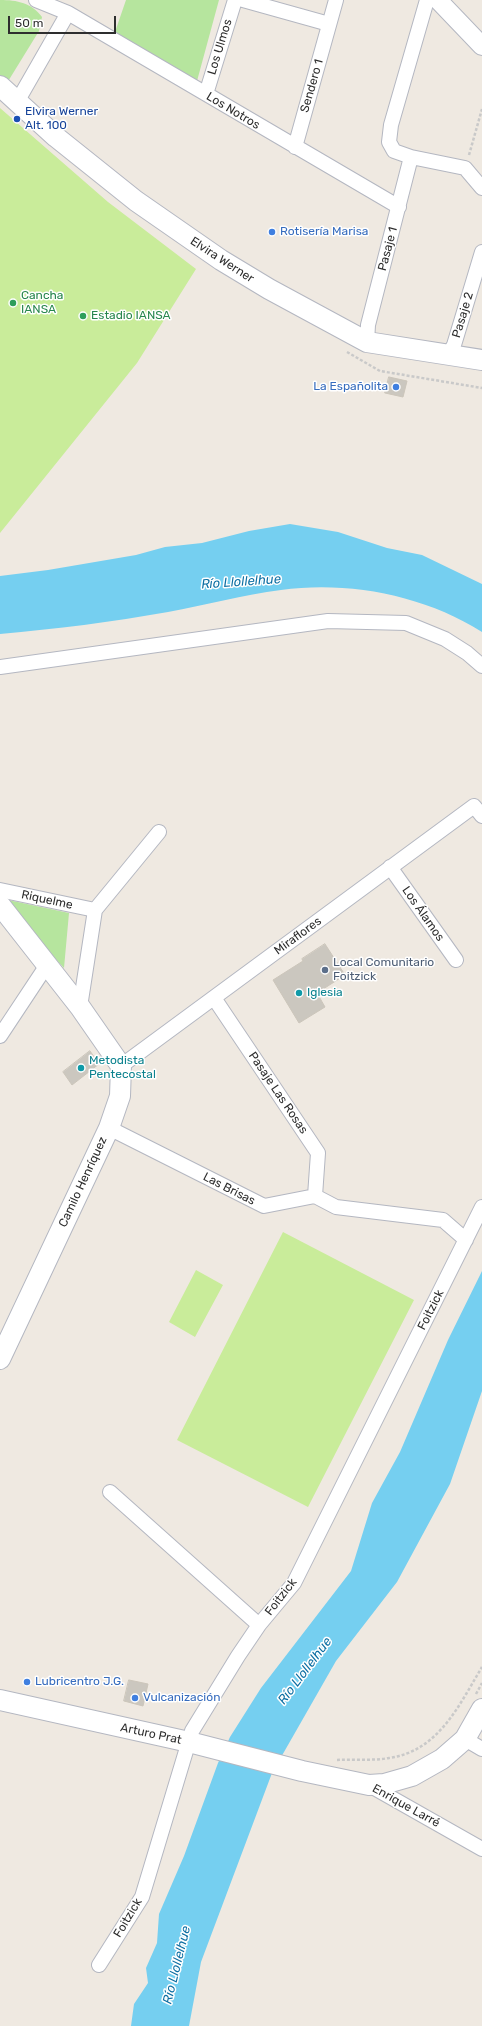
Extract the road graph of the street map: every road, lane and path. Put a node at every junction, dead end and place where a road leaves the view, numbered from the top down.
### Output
1 (36, 0) edge
2 (235, 0) edge
3 (243, 0) edge
4 (336, 0) edge
5 (427, 0) edge
6 (438, 0) edge
7 (68, 13) junction
8 (329, 24) junction
9 (482, 46) edge
10 (0, 86) edge
11 (206, 94) junction
12 (17, 102) junction
13 (482, 109) edge
14 (295, 147) junction
15 (411, 157) junction
16 (465, 168) junction
17 (482, 188) edge
18 (399, 207) junction
19 (482, 252) edge
20 (367, 342) junction
21 (449, 354) junction
22 (482, 360) edge
23 (482, 666) edge
24 (0, 667) edge
25 (478, 811) edge
26 (159, 832) dead end
27 (390, 868) junction
28 (0, 890) edge
29 (0, 905) edge
30 (94, 910) junction
31 (456, 960) dead end
32 (47, 965) junction
33 (214, 998) junction
34 (80, 1007) junction
35 (0, 1036) edge
36 (121, 1066) junction
37 (109, 1128) junction
38 (315, 1196) junction
39 (482, 1207) edge
40 (466, 1240) junction
41 (0, 1359) edge
42 (110, 1492) dead end
43 (259, 1625) junction
44 (482, 1667) edge
45 (482, 1682) edge
46 (0, 1700) edge
47 (478, 1703) edge
48 (192, 1743) junction
49 (474, 1744) edge
50 (332, 1760) dead end
51 (302, 1771) joint
52 (369, 1785) junction
53 (482, 1849) edge
54 (99, 1965) dead end

1 - 7 street, Los Notros
2 - 11 street, Los Ulmos
3 - 8 street
4 - 8 street, Sendero 1
5 - 15 street
6 - 9 street
7 - 11 street, Los Notros
7 - 12 street
8 - 14 street, Sendero 1
10 - 12 main road, Elvira Werner
11 - 14 street, Los Notros
12 - 20 main road, Elvira Werner
13 - 16 path
14 - 18 street, Los Notros
15 - 16 street
15 - 18 street, Pasaje 1
16 - 17 street
18 - 20 street, Pasaje 1
19 - 21 street, Pasaje 2
20 - 21 main road, Elvira Werner
21 - 22 main road, Elvira Werner
23 - 24 street
25 - 27 street, Miraflores
26 - 30 street
27 - 31 street, Los Álamos
27 - 33 street, Miraflores
28 - 30 street, Riquelme
29 - 32 main road
30 - 34 street
32 - 34 main road
32 - 35 street
33 - 36 street, Miraflores
33 - 38 street, Pasaje Las Rosas
34 - 36 main road
36 - 37 main road, Camilo Henríquez
37 - 38 street, Las Brisas
37 - 41 main road, Camilo Henríquez
38 - 40 street
39 - 40 street, Foitzick
40 - 43 street, Foitzick
42 - 43 street
43 - 48 street, Foitzick
44 - 50 path
45 - 47 path
46 - 48 main road, Arturo Prat
47 - 49 main road
48 - 51 main road, Arturo Prat
48 - 54 street, Foitzick
49 - 52 main road
51 - 52 main road, Enrique Larré
52 - 53 street, Enrique Larré

